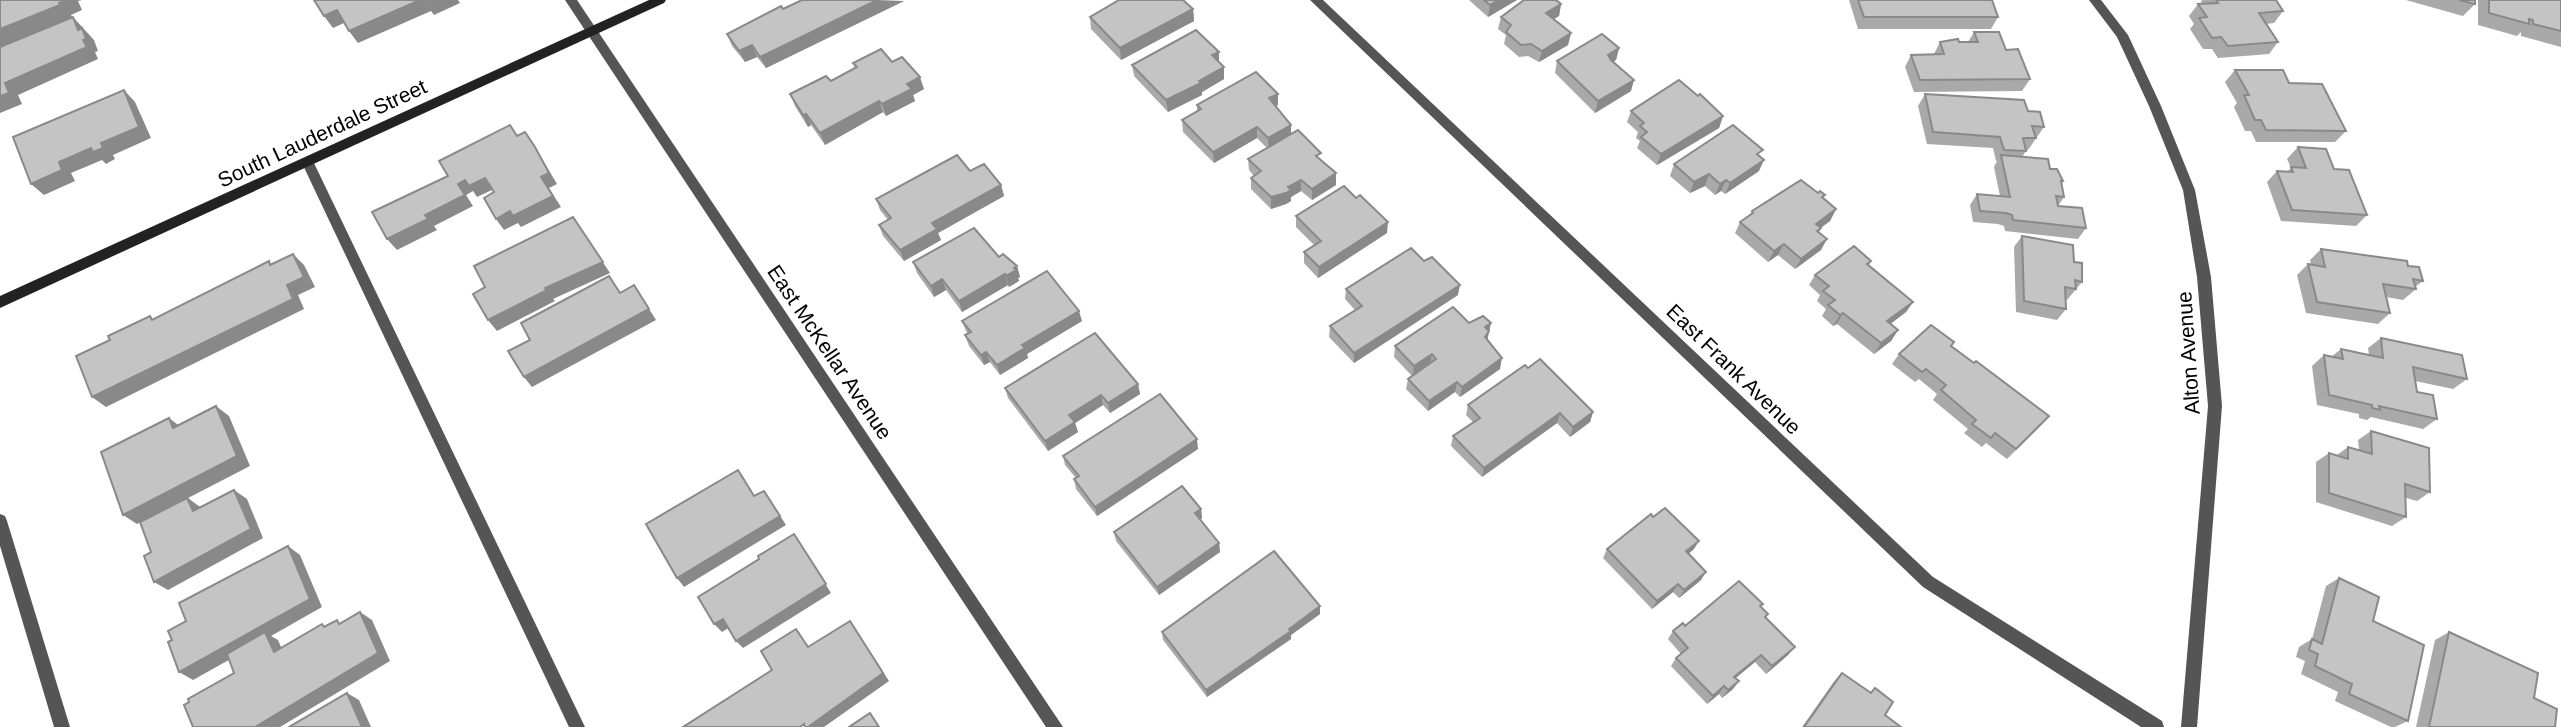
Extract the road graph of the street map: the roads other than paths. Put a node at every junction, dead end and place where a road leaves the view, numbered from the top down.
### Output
1 (571, 0) edge
2 (660, 0) edge
3 (1316, 0) edge
4 (2095, 0) edge
5 (592, 31) junction
6 (307, 161) junction
7 (0, 302) edge
8 (0, 521) edge
9 (62, 727) edge
10 (577, 727) edge
11 (1055, 727) edge
12 (2155, 727) edge
13 (2189, 727) edge

1 - 5 street, East McKellar Avenue
2 - 5 street, South Lauderdale Street
3 - 12 street, East Frank Avenue
4 - 13 street, Alton Avenue
5 - 6 street, South Lauderdale Street
5 - 11 street, East McKellar Avenue
6 - 7 street, South Lauderdale Street
6 - 10 street
8 - 9 street

